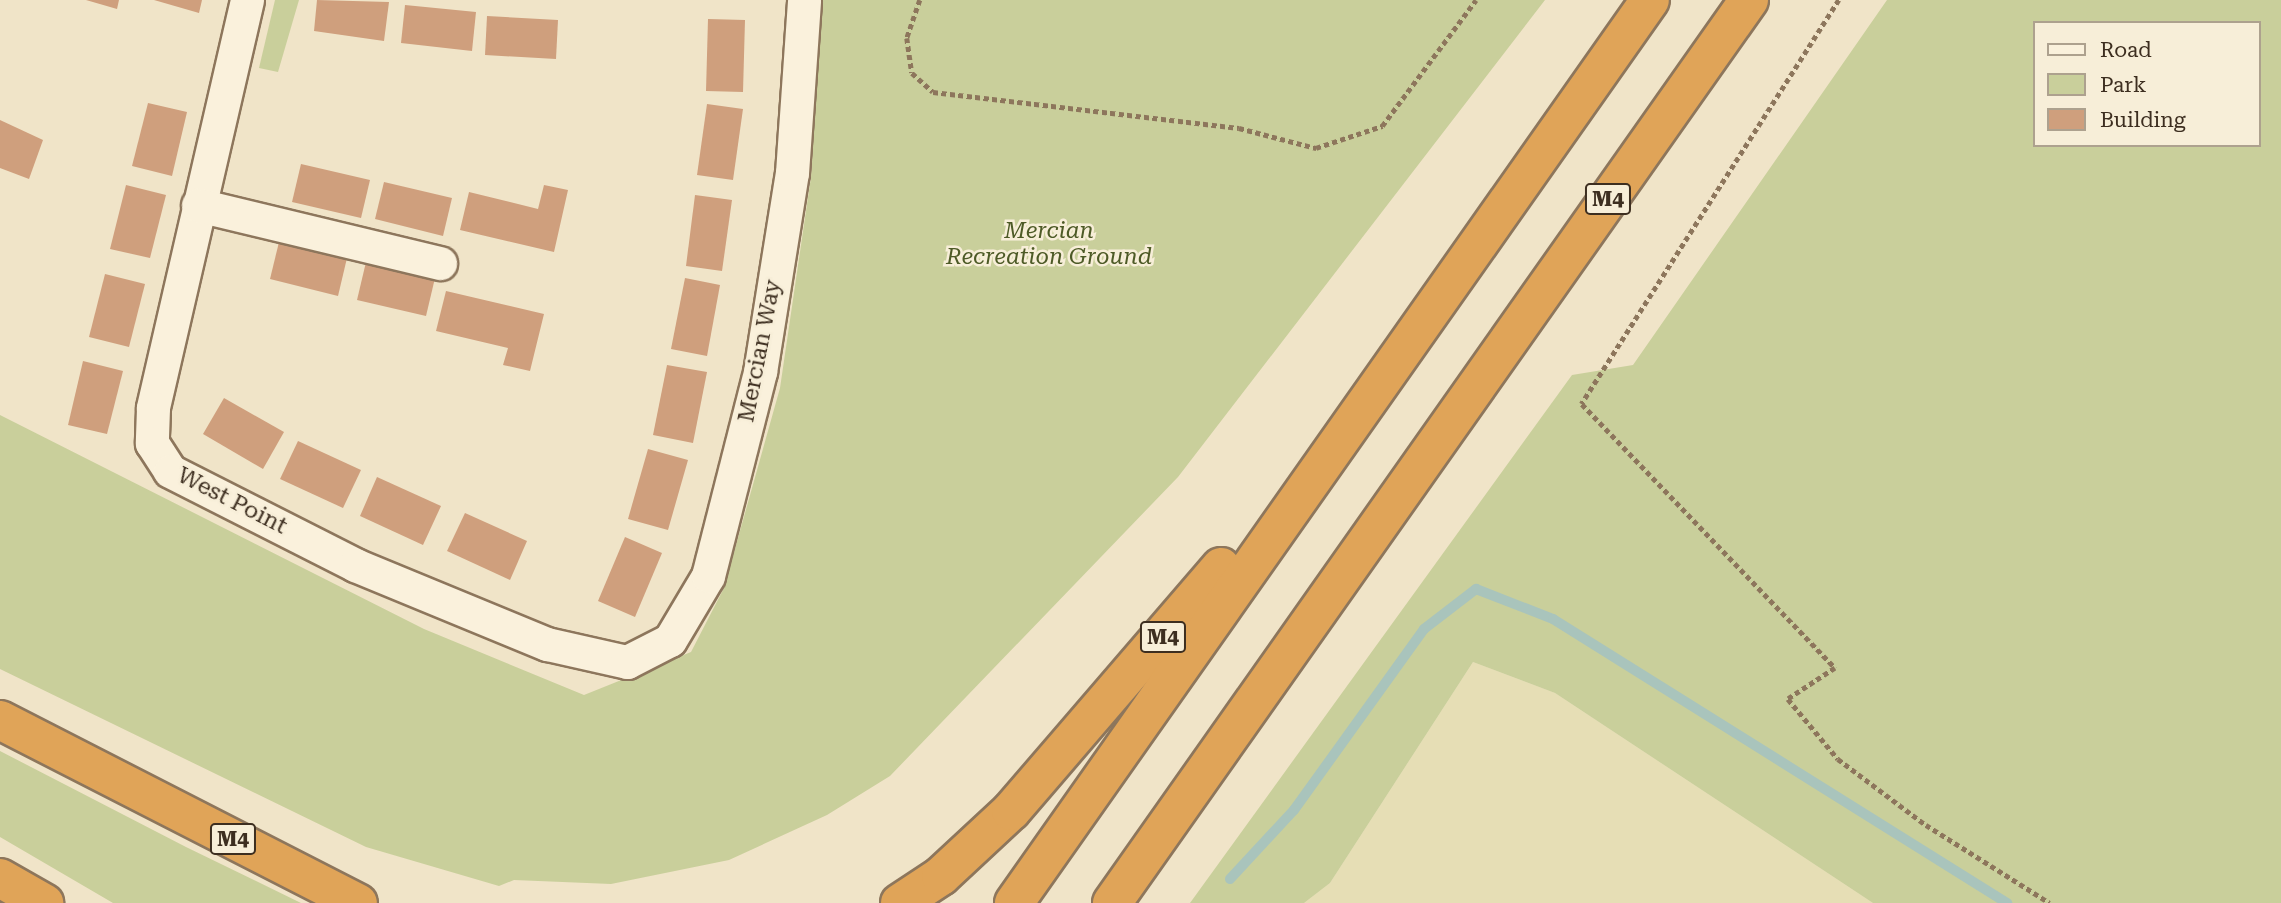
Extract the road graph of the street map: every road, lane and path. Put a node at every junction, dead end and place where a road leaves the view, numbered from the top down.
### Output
1 (247, 0) edge
2 (804, 0) edge
3 (920, 0) edge
4 (1476, 0) edge
5 (1650, 0) edge
6 (1749, 0) edge
7 (1839, 0) edge
8 (198, 205) junction
9 (440, 263) dead end
10 (1404, 348) junction
11 (627, 662) joint
12 (0, 720) edge
13 (0, 878) edge
14 (44, 903) edge
15 (358, 903) edge
16 (900, 903) edge
17 (1014, 903) edge
18 (1112, 903) edge
19 (2050, 903) edge

1 - 8 street, West Point
2 - 11 street, Mercian Way
3 - 4 path
5 - 10 highway, M4
6 - 18 highway, M4
7 - 19 path
8 - 9 street
8 - 11 street, West Point
10 - 16 highway, M4
10 - 17 highway, M4
12 - 15 highway, M4
13 - 14 highway

